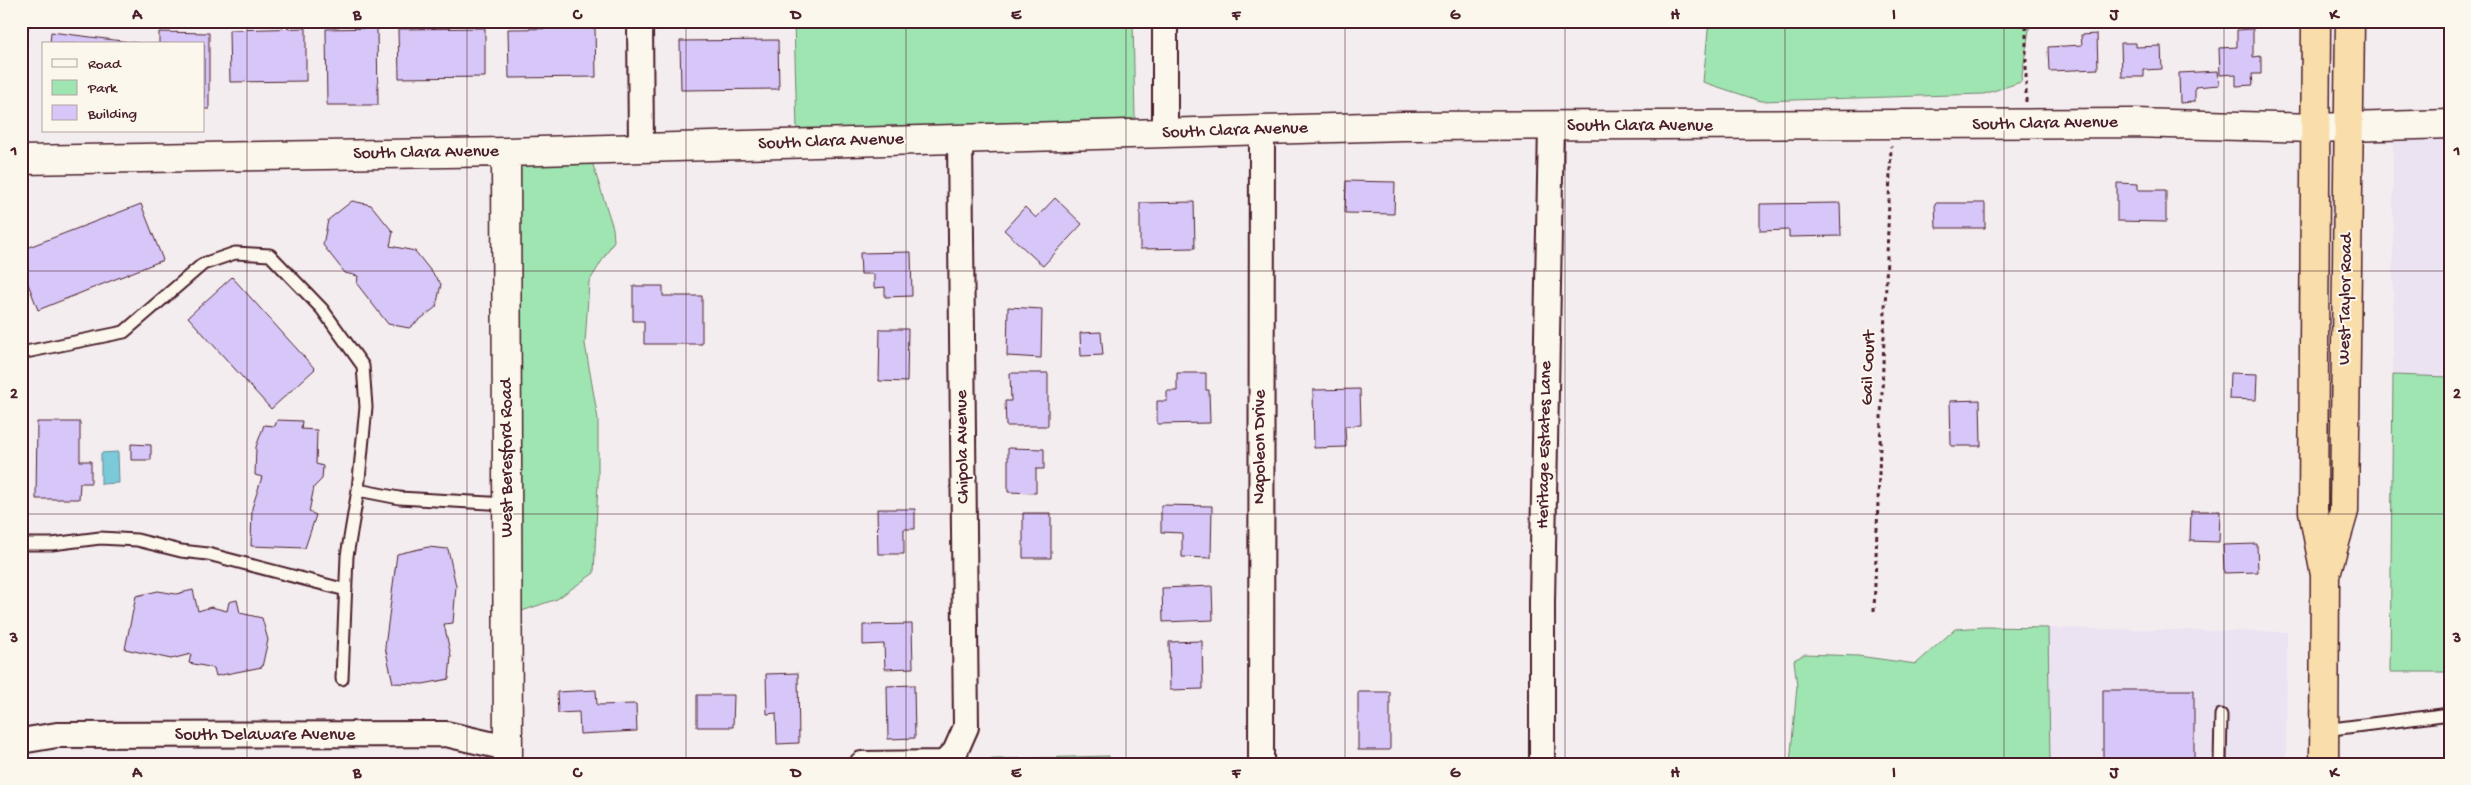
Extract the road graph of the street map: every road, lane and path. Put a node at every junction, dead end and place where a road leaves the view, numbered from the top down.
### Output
1 (640, 21) edge
2 (1165, 21) edge
3 (2026, 21) edge
4 (2316, 21) edge
5 (2350, 21) edge
6 (2450, 124) edge
7 (2025, 125) junction
8 (1551, 126) junction
9 (1892, 126) junction
10 (2348, 127) junction
11 (2314, 128) junction
12 (1262, 129) junction
13 (1165, 133) junction
14 (960, 139) junction
15 (641, 148) junction
16 (506, 152) junction
17 (21, 160) edge
18 (21, 353) edge
19 (358, 490) junction
20 (507, 504) junction
21 (21, 544) edge
22 (2325, 575) junction
23 (346, 590) junction
24 (1874, 611) dead end
25 (342, 679) dead end
26 (2450, 714) edge
27 (2220, 715) dead end
28 (2324, 730) junction
29 (21, 741) edge
30 (508, 756) edge
31 (862, 764) edge
32 (1261, 764) edge
33 (1542, 764) edge
34 (2220, 764) edge
35 (2324, 764) edge

1 - 15 street
2 - 13 street
3 - 7 path
4 - 11 highway, West Taylor Road
5 - 10 highway, West Taylor Road
6 - 10 street, South Clara Avenue
7 - 9 street, South Clara Avenue
7 - 11 street, South Clara Avenue
8 - 9 street, South Clara Avenue
8 - 12 street, South Clara Avenue
8 - 33 street, Heritage Estates Lane
9 - 24 path, Gail Court
10 - 11 street, South Clara Avenue
10 - 22 highway, West Taylor Road
11 - 22 highway, West Taylor Road
12 - 13 street, South Clara Avenue
12 - 32 street, Napoleon Drive
13 - 14 street, South Clara Avenue
14 - 15 street, South Clara Avenue
14 - 31 street, Chipola Avenue
15 - 16 street, South Clara Avenue
16 - 17 street, South Clara Avenue
16 - 20 street, West Beresford Road
18 - 19 lane
19 - 20 lane
19 - 23 lane
20 - 30 street, West Beresford Road
21 - 23 lane
22 - 28 highway, West Taylor Road
23 - 25 lane
26 - 28 lane
27 - 34 lane
28 - 35 highway, West Taylor Road
29 - 30 street, South Delaware Avenue

